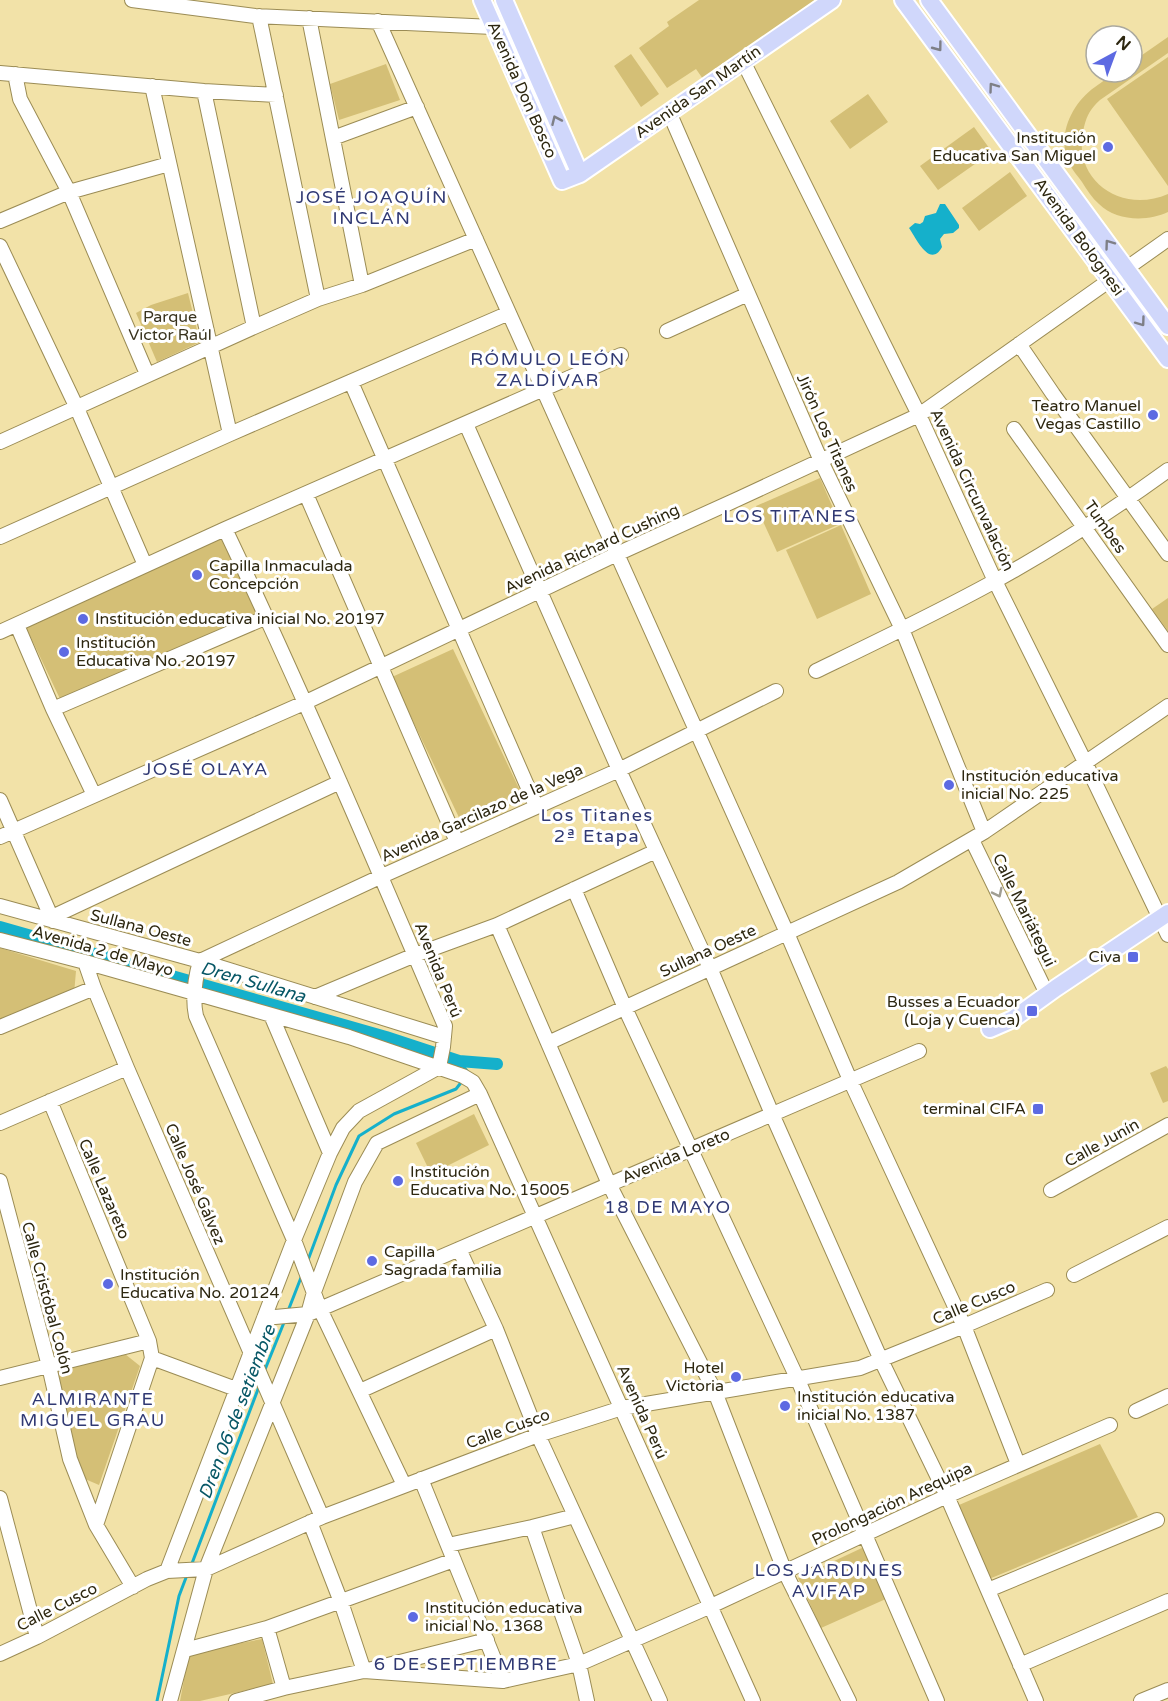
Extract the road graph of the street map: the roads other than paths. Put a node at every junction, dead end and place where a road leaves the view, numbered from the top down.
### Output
1 (132, 0) edge
2 (482, 0) edge
3 (504, 0) edge
4 (832, 0) edge
5 (903, 0) edge
6 (929, 0) edge
7 (259, 16) junction
8 (309, 18) junction
9 (378, 21) junction
10 (494, 27) junction
11 (742, 61) junction
12 (0, 73) edge
13 (15, 74) junction
14 (152, 86) junction
15 (204, 91) junction
16 (276, 95) junction
17 (417, 107) junction
18 (669, 112) junction
19 (333, 138) junction
20 (169, 164) junction
21 (580, 174) junction
22 (562, 181) joint
23 (69, 192) junction
24 (0, 221) edge
25 (476, 239) junction
26 (1168, 239) edge
27 (0, 246) edge
28 (1127, 268) junction
29 (1110, 280) junction
30 (362, 285) junction
31 (748, 294) junction
32 (318, 300) junction
33 (509, 313) junction
34 (1168, 326) edge
35 (254, 327) junction
36 (667, 331) dead end
37 (1019, 344) junction
38 (209, 346) junction
39 (621, 355) dead end
40 (1168, 359) edge
41 (147, 374) junction
42 (351, 382) junction
43 (543, 389) junction
44 (76, 406) junction
45 (919, 415) junction
46 (466, 424) junction
47 (1014, 429) dead end
48 (230, 434) junction
49 (0, 442) edge
50 (384, 460) junction
51 (821, 461) junction
52 (1168, 470) edge
53 (112, 487) junction
54 (306, 494) junction
55 (1129, 499) junction
56 (1085, 527) junction
57 (225, 529) junction
58 (0, 537) edge
59 (617, 554) junction
60 (1168, 554) edge
61 (145, 565) junction
62 (995, 581) junction
63 (540, 590) junction
64 (267, 617) junction
65 (17, 625) junction
66 (458, 629) junction
67 (902, 629) junction
68 (0, 632) edge
69 (1168, 645) edge
70 (381, 666) junction
71 (816, 671) dead end
72 (776, 691) dead end
73 (304, 703) junction
74 (1168, 706) edge
75 (53, 709) junction
76 (696, 731) junction
77 (1085, 762) junction
78 (619, 770) junction
79 (340, 782) junction
80 (94, 795) junction
81 (0, 800) edge
82 (536, 806) junction
83 (7, 834) edge
84 (978, 836) junction
85 (457, 842) junction
86 (656, 851) junction
87 (382, 876) junction
88 (574, 889) junction
89 (0, 906) edge
90 (1164, 916) edge
91 (52, 919) junction
92 (497, 925) junction
93 (787, 933) junction
94 (1168, 935) edge
95 (0, 939) edge
96 (415, 955) junction
97 (85, 962) junction
98 (199, 965) junction
99 (710, 968) junction
100 (94, 988) junction
101 (194, 991) junction
102 (1047, 994) junction
103 (315, 997) junction
104 (625, 1008) junction
105 (271, 1015) junction
106 (0, 1027) edge
107 (990, 1029) dead end
108 (444, 1042) junction
109 (548, 1043) junction
110 (919, 1050) dead end
111 (439, 1064) junction
112 (127, 1068) junction
113 (850, 1080) junction
114 (480, 1094) junction
115 (50, 1101) junction
116 (772, 1114) junction
117 (0, 1123) edge
118 (1168, 1125) edge
119 (690, 1149) junction
120 (330, 1153) junction
121 (0, 1181) edge
122 (609, 1184) junction
123 (1051, 1190) dead end
124 (535, 1216) junction
125 (1168, 1227) edge
126 (294, 1240) junction
127 (459, 1249) junction
128 (1074, 1275) dead end
129 (1047, 1290) dead end
130 (314, 1292) junction
131 (314, 1311) junction
132 (264, 1318) junction
133 (964, 1326) junction
134 (496, 1329) junction
135 (149, 1341) junction
136 (250, 1354) junction
137 (152, 1358) junction
138 (881, 1360) junction
139 (49, 1366) junction
140 (0, 1378) edge
141 (798, 1380) junction
142 (236, 1389) junction
143 (360, 1391) junction
144 (715, 1392) junction
145 (1168, 1396) edge
146 (272, 1406) junction
147 (622, 1408) junction
148 (1136, 1411) dead end
149 (1110, 1425) dead end
150 (538, 1435) junction
151 (1018, 1464) junction
152 (421, 1479) junction
153 (404, 1485) junction
154 (947, 1496) junction
155 (0, 1498) edge
156 (575, 1516) junction
157 (316, 1520) junction
158 (1157, 1520) dead end
159 (96, 1525) junction
160 (532, 1527) junction
161 (866, 1534) junction
162 (448, 1545) junction
163 (454, 1560) junction
164 (206, 1569) junction
165 (167, 1571) junction
166 (785, 1572) junction
167 (133, 1587) junction
168 (988, 1590) junction
169 (1168, 1600) edge
170 (341, 1602) junction
171 (711, 1606) junction
172 (267, 1628) junction
173 (37, 1637) junction
174 (486, 1640) junction
175 (631, 1640) junction
176 (184, 1650) junction
177 (0, 1654) edge
178 (579, 1664) junction
179 (1020, 1665) junction
180 (364, 1671) junction
181 (503, 1681) junction
182 (284, 1689) junction
183 (1168, 1690) edge
184 (170, 1701) edge
185 (236, 1701) edge
186 (587, 1701) edge
187 (660, 1701) edge
188 (753, 1701) edge
189 (849, 1701) edge
190 (937, 1701) edge
191 (1036, 1701) edge
192 (1140, 1701) edge

1 - 7 street
2 - 10 main road, Avenida Don Bosco
21 -> 3 main road, Avenida Don Bosco
4 - 11 main road, Avenida San Martín
5 -> 29 main road, Avenida Bolognesi
28 -> 6 main road, Avenida Bolognesi
7 - 8 street
7 - 16 street
8 - 9 street
8 - 19 street
9 - 10 street
9 - 17 street
10 - 22 main road, Avenida Don Bosco
11 - 18 main road, Avenida San Martín
11 - 45 street, Avenida Circunvalación
12 - 13 street
13 - 14 street
13 - 23 street
14 - 15 street
14 - 20 street
15 - 16 street
15 - 35 street
16 - 32 street
17 - 19 street
17 - 25 street
18 - 21 main road, Avenida San Martín
18 - 31 street, Jirón Los Titanes
19 - 30 street
20 - 23 street
20 - 38 street
21 - 22 main road, Avenida San Martín
23 - 24 street
23 - 41 street
25 - 30 street
25 - 33 street
26 - 28 street, Avenida Richard Cushing
27 - 44 street
28 - 29 street, Avenida Richard Cushing
28 - 34 main road, Avenida Bolognesi
29 - 37 street, Avenida Richard Cushing
29 -> 40 main road, Avenida Bolognesi
30 - 32 street
31 - 36 street
31 - 51 street, Jirón Los Titanes
32 - 35 street
33 - 42 street
33 - 43 street
35 - 38 street
37 - 45 street, Avenida Richard Cushing
37 - 55 street
38 - 41 street
38 - 48 street
39 - 43 street
41 - 44 street
42 - 48 street
42 - 50 street
43 - 46 street
43 - 59 street
44 - 49 street
44 - 53 street
45 - 51 street, Avenida Richard Cushing
45 - 62 street, Avenida Circunvalación
46 - 50 street
46 - 63 street
47 - 56 street, Tumbes
48 - 53 street
50 - 54 street
50 - 66 street
51 - 59 street, Avenida Richard Cushing
51 - 67 street, Jirón Los Titanes
52 - 55 street
53 - 58 street
53 - 61 street
54 - 57 street
54 - 70 street
55 - 56 street
55 - 60 street
56 - 62 street
56 - 69 street, Tumbes
57 - 61 street
57 - 64 street, Avenida Perú
59 - 63 street, Avenida Richard Cushing
59 - 76 street
61 - 65 street
62 - 67 street
62 - 77 street, Avenida Circunvalación
63 - 66 street, Avenida Richard Cushing
63 - 78 street
64 - 73 street, Avenida Perú
64 - 75 street
65 - 68 street
65 - 75 street
66 - 70 street, Avenida Richard Cushing
66 - 82 street
67 - 71 street
67 - 84 street, Jirón Los Titanes
70 - 73 street, Avenida Richard Cushing
70 - 85 street
72 - 76 street, Avenida Garcilazo de la Vega
73 - 79 street, Avenida Perú
73 - 80 street, Avenida Richard Cushing
74 - 77 street, Sullana Oeste
75 - 80 street
76 - 78 street, Avenida Garcilazo de la Vega
76 - 93 street
77 - 84 street, Sullana Oeste
77 - 90 street, Avenida Circunvalación
78 - 82 street, Avenida Garcilazo de la Vega
78 - 86 street
79 - 87 street, Avenida Perú
79 - 91 street
80 - 83 street, Avenida Richard Cushing
81 - 83 street
82 - 85 street, Avenida Garcilazo de la Vega
83 - 91 street
84 - 93 street, Sullana Oeste
84 -> 102 street, Calle Mariátegui
85 - 87 street, Avenida Garcilazo de la Vega
86 - 88 street
86 - 99 street
87 - 96 street, Avenida Perú
87 - 98 street, Avenida Garcilazo de la Vega
88 - 92 street
88 - 104 street
89 - 91 street, Sullana Oeste
90 - 94 street, Avenida Circunvalación
90 - 102 main road
91 - 98 street, Sullana Oeste
92 - 96 street
92 - 109 street
93 - 99 street, Sullana Oeste
93 - 113 street
95 - 97 street, Avenida 2 de Mayo
96 - 103 street
96 - 108 street, Avenida Perú
97 - 100 street, Calle José Gálvez
97 - 101 street, Avenida 2 de Mayo
98 - 101 street
98 - 103 street, Sullana Oeste
99 - 104 street, Sullana Oeste
99 - 116 street
100 - 106 street
100 - 112 street, Calle José Gálvez
101 - 105 street, Avenida 2 de Mayo
101 - 126 street
102 - 107 main road
103 - 108 street, Sullana Oeste
104 - 109 street, Sullana Oeste
104 - 119 street
105 - 111 street, Avenida 2 de Mayo
105 - 120 street
108 - 111 street, Avenida Perú
109 - 122 street
110 - 113 street, Avenida Loreto
111 - 114 street, Avenida Perú
111 - 120 street
112 - 115 street
112 - 136 street, Calle José Gálvez
113 - 116 street, Avenida Loreto
113 - 133 street
114 - 124 street, Avenida Perú
114 - 130 street
115 - 117 street
115 - 135 street, Calle Lazareto
116 - 119 street, Avenida Loreto
116 - 138 street
118 - 123 street, Calle Junín
119 - 122 street, Avenida Loreto
119 - 141 street
120 - 126 street
121 - 139 street, Calle Cristóbal Colón
122 - 124 street, Avenida Loreto
122 - 144 street
124 - 127 street, Avenida Loreto
124 - 147 street, Avenida Perú
125 - 128 street
126 - 130 street
126 - 132 street
127 - 131 street, Avenida Loreto
127 - 134 street
129 - 133 street, Calle Cusco
130 - 131 street
131 - 132 street, Avenida Loreto
131 - 143 street
131 - 146 street
132 - 136 street
133 - 138 street, Calle Cusco
133 - 151 street
134 - 143 street
134 - 150 street
135 - 137 street, Calle Lazareto
135 - 139 street
136 - 142 street
136 - 146 street, Calle José Gálvez
137 - 142 street
137 - 159 street
138 - 141 street, Calle Cusco
138 - 154 street
139 - 140 street
139 - 159 street, Calle Cristóbal Colón
141 - 144 street, Calle Cusco
141 - 161 street
142 - 165 street
143 - 153 street
144 - 147 street, Calle Cusco
144 - 166 street
145 - 148 street
146 - 157 street, Calle José Gálvez
146 - 164 street
147 - 150 street, Calle Cusco
147 - 171 street, Avenida Perú
149 - 151 street, Prolongación Arequipa
150 - 152 street, Calle Cusco
150 - 156 street
151 - 154 street, Prolongación Arequipa
152 - 153 street, Calle Cusco
152 - 162 street
153 - 157 street, Calle Cusco
154 - 161 street, Prolongación Arequipa
154 - 168 street
155 - 173 street
156 - 160 street
156 - 175 street
157 - 164 street, Calle Cusco
157 - 170 street, Calle José Gálvez
158 - 168 street
159 - 167 street, Calle Cristóbal Colón
160 - 162 street
160 - 178 street
161 - 166 street, Prolongación Arequipa
161 - 190 street
162 - 163 street
163 - 170 street
163 - 174 street
164 - 165 street, Calle Cusco
164 - 176 street
165 - 167 street, Calle Cusco
166 - 171 street, Prolongación Arequipa
166 - 189 street
167 - 173 street, Calle Cusco
168 - 179 street
169 - 179 street
170 - 172 street
170 - 180 street, Calle José Gálvez
171 - 175 street, Prolongación Arequipa
171 - 188 street, Avenida Perú
172 - 176 street
172 - 182 street
173 - 177 street, Calle Cusco
174 - 180 street
174 - 181 street
175 - 178 street, Prolongación Arequipa
175 - 187 street
176 - 184 street
178 - 181 street, Prolongación Arequipa
178 - 186 street
179 - 191 street
180 - 181 street, Prolongación Arequipa
180 - 182 street, Prolongación Arequipa
182 - 185 street, Prolongación Arequipa
183 - 192 street

